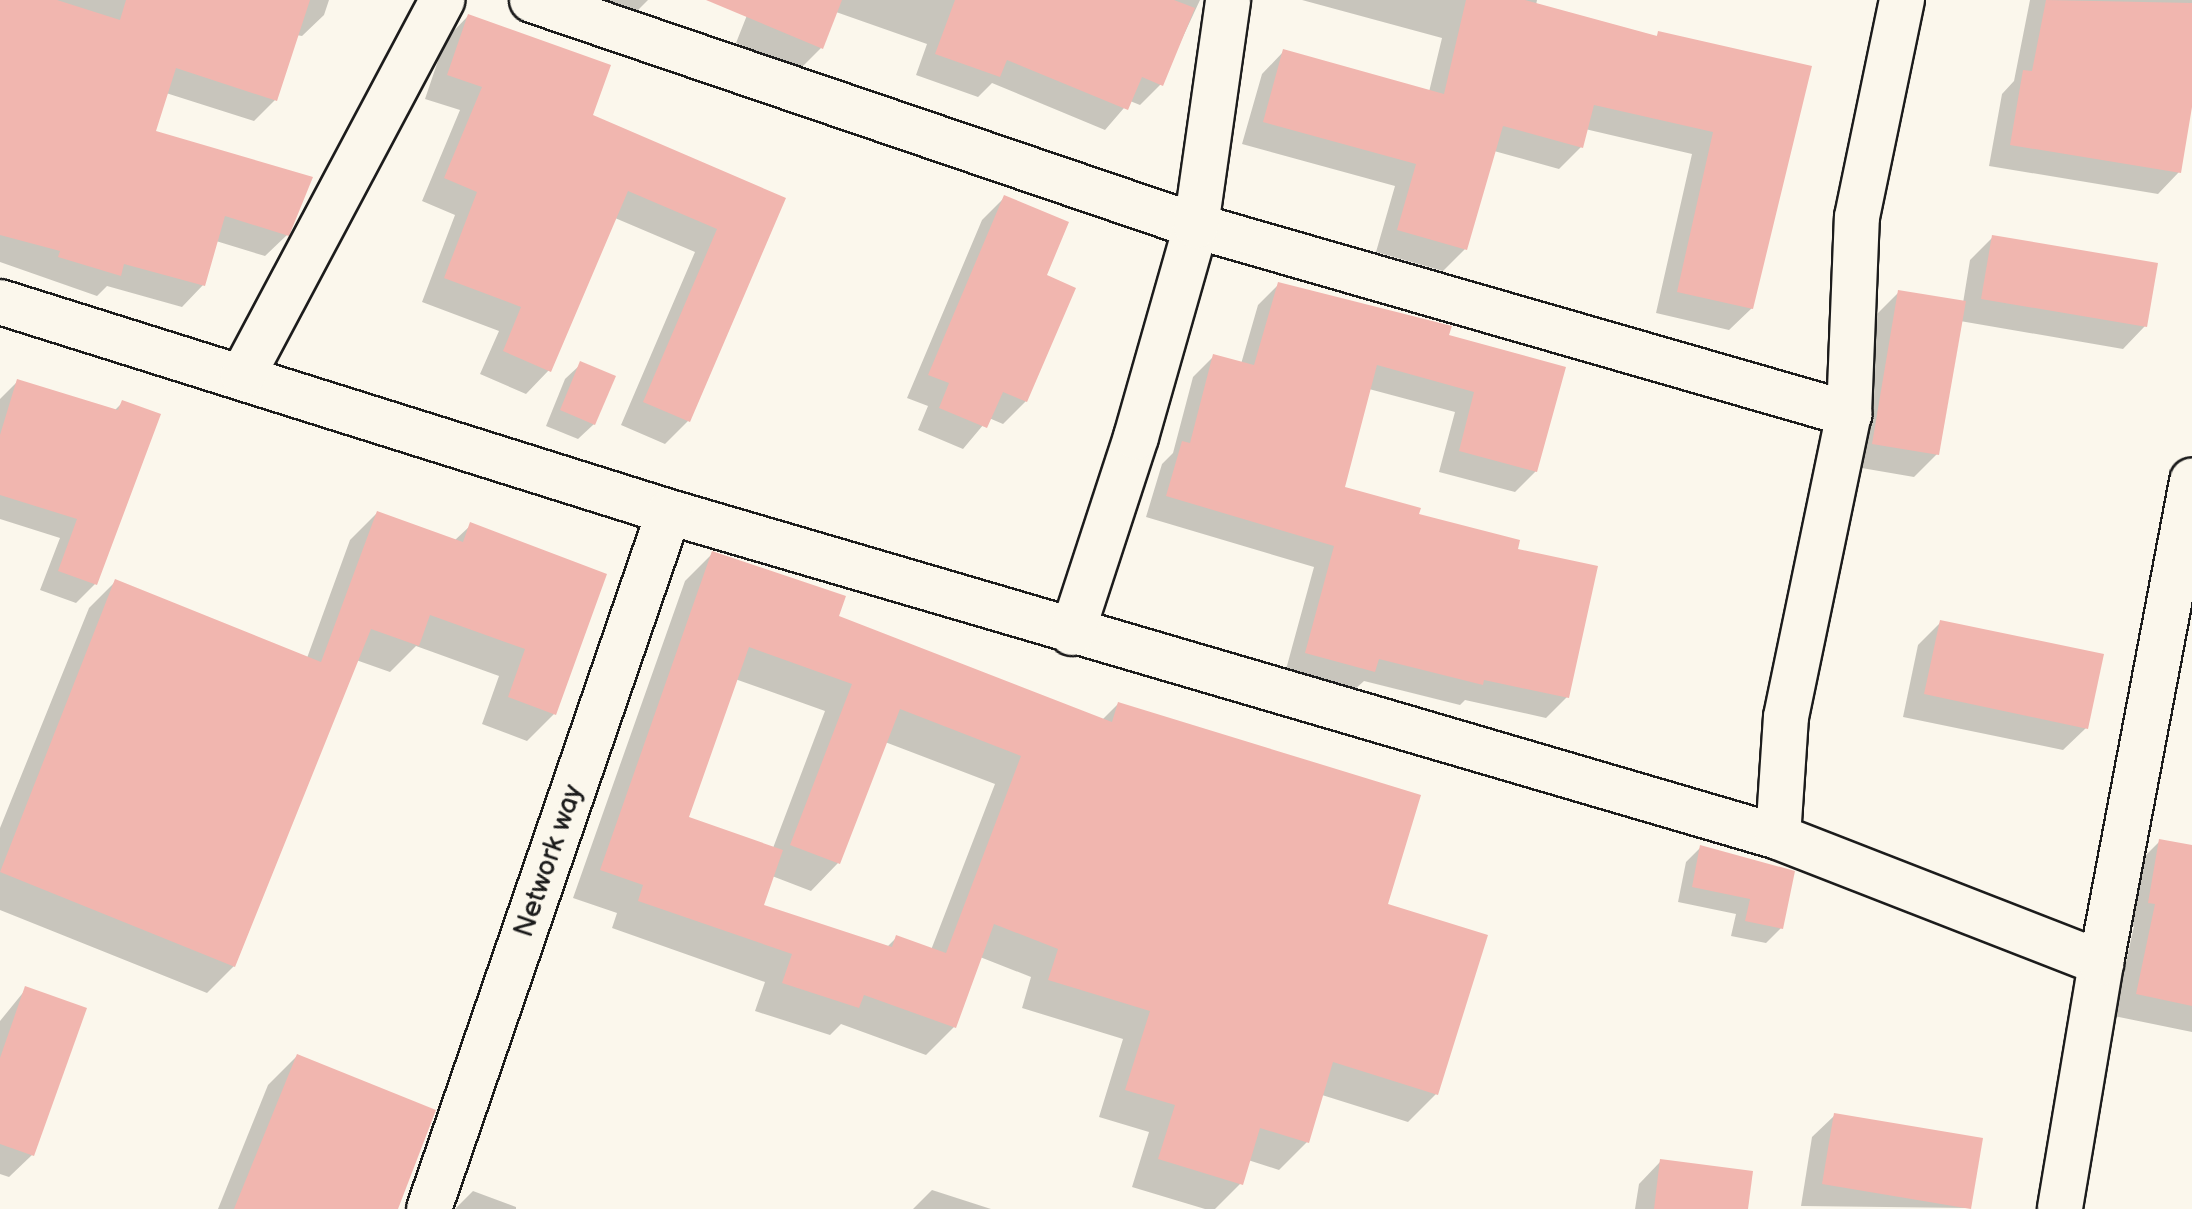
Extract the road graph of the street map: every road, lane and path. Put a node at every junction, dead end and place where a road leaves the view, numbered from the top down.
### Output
1 (442, 0) edge
2 (532, 0) edge
3 (1228, 0) edge
4 (1902, 0) edge
5 (1196, 226) junction
6 (0, 302) edge
7 (243, 375) junction
8 (1849, 414) junction
9 (2192, 480) edge
10 (669, 512) junction
11 (1072, 633) junction
12 (1778, 837) junction
13 (2101, 963) junction
14 (429, 1209) edge
15 (2060, 1209) edge

1 - 7 street
2 - 5 street
3 - 5 street
4 - 8 street
5 - 8 street
5 - 11 street
6 - 7 street
7 - 10 street
8 - 12 street
9 - 13 street
10 - 11 street
10 - 14 street, Network way
11 - 12 street
12 - 13 street
13 - 15 street

